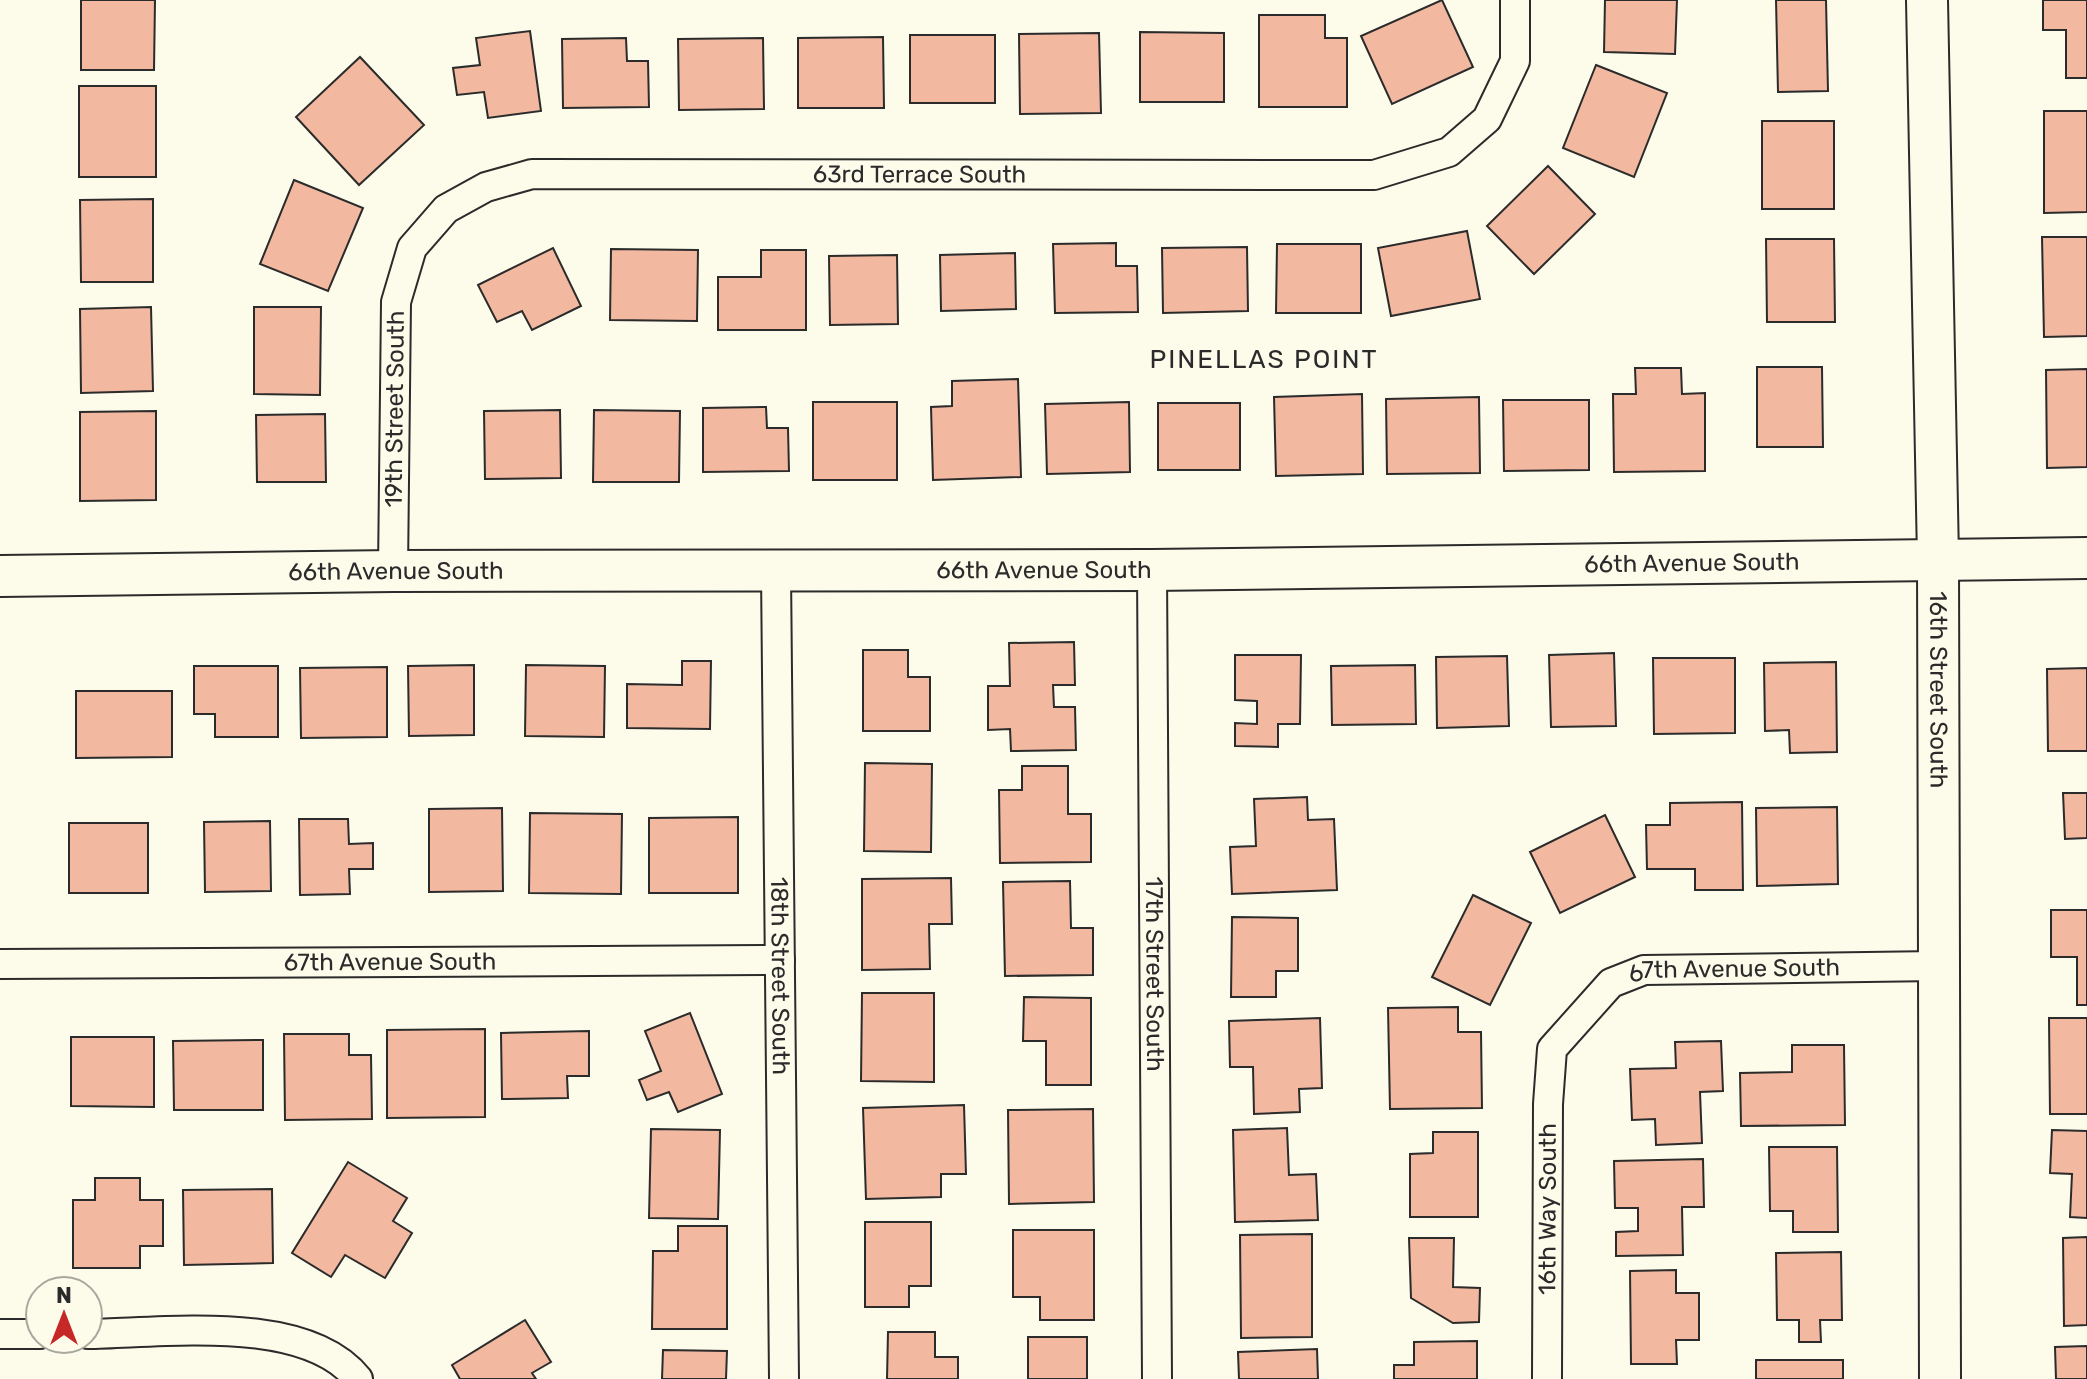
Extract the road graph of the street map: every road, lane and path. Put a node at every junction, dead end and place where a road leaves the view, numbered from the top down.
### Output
1 (1515, 0) edge
2 (1927, 0) edge
3 (412, 248) joint
4 (1938, 558) junction
5 (2087, 558) edge
6 (1152, 570) junction
7 (393, 571) junction
8 (776, 572) junction
9 (0, 576) edge
10 (780, 960) junction
11 (0, 964) edge
12 (1937, 966) junction
13 (1558, 1040) joint
14 (0, 1334) edge
15 (24, 1334) edge
16 (104, 1334) edge
17 (355, 1375) edge
18 (784, 1379) edge
19 (1157, 1379) edge
20 (1547, 1379) edge
21 (1940, 1379) edge

1 - 3 street, 63rd Terrace South
2 - 4 street, 16th Street South
3 - 7 street, 19th Street South
4 - 5 street, 66th Avenue South
4 - 6 street, 66th Avenue South
4 - 12 street, 16th Street South
6 - 8 street, 66th Avenue South
6 - 19 street, 17th Street South
7 - 8 street, 66th Avenue South
7 - 9 street, 66th Avenue South
8 - 10 street, 18th Street South
10 - 11 street, 67th Avenue South
10 - 18 street, 18th Street South
12 - 13 street, 67th Avenue South
12 - 21 street, 16th Street South
13 - 20 street, 16th Way South
14 - 15 street
16 - 17 street

